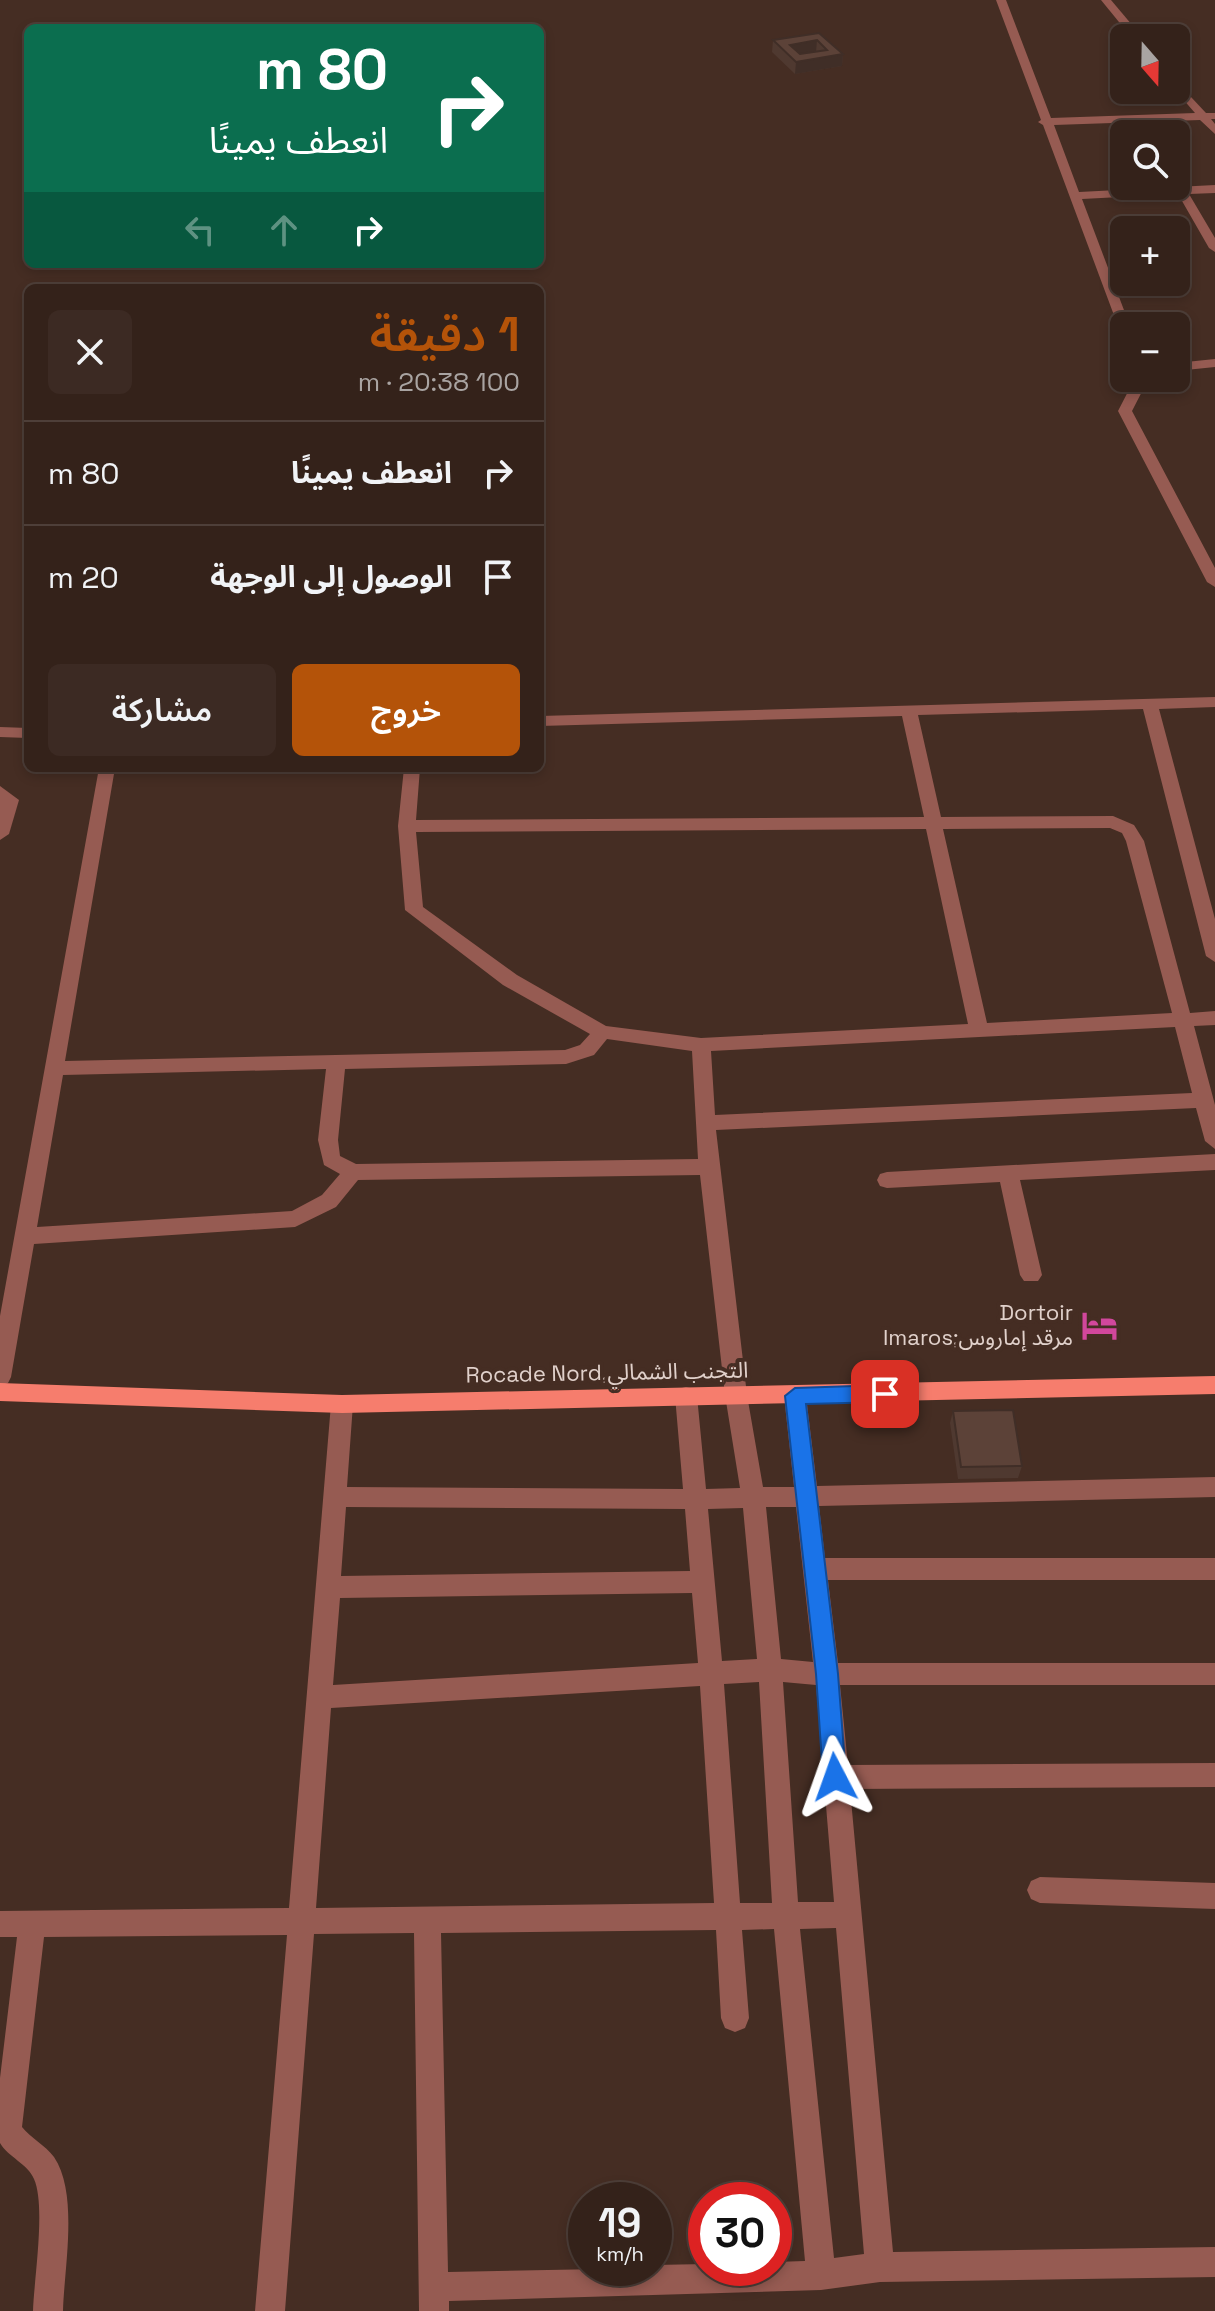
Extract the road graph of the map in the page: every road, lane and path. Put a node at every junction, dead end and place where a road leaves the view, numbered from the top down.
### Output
1 (1001, 0) edge
2 (1106, 0) edge
3 (1126, 24) edge
4 (1190, 98) edge
5 (1209, 116) edge
6 (1044, 122) junction
7 (1215, 131) edge
8 (1215, 189) edge
9 (1190, 191) edge
10 (1110, 194) edge
11 (1073, 196) junction
12 (1187, 200) edge
13 (1215, 248) edge
14 (1119, 312) edge
15 (1215, 363) edge
16 (1190, 366) edge
17 (1135, 392) edge
18 (1215, 582) edge
19 (1215, 702) edge
20 (1150, 704) junction
21 (909, 711) junction
22 (544, 721) edge
23 (0, 732) edge
24 (24, 733) edge
25 (106, 772) edge
26 (412, 772) edge
27 (0, 791) edge
28 (934, 824) junction
29 (407, 826) junction
30 (0, 834) edge
31 (1212, 926) edge
32 (1215, 956) edge
33 (1215, 1018) edge
34 (1183, 1022) junction
35 (602, 1032) junction
36 (979, 1032) junction
37 (701, 1045) junction
38 (336, 1062) junction
39 (54, 1068) junction
40 (1204, 1100) junction
41 (709, 1123) junction
42 (1215, 1141) edge
43 (1215, 1162) edge
44 (709, 1167) junction
45 (353, 1172) junction
46 (1008, 1173) junction
47 (887, 1180) dead end
48 (25, 1236) junction
49 (1031, 1275) dead end
50 (0, 1377) edge
51 (1215, 1385) edge
52 (0, 1392) edge
53 (736, 1395) junction
54 (686, 1396) junction
55 (795, 1396) junction
56 (342, 1404) junction
57 (1215, 1487) edge
58 (806, 1496) junction
59 (336, 1497) junction
60 (753, 1497) junction
61 (695, 1499) junction
62 (813, 1569) junction
63 (1215, 1569) edge
64 (703, 1582) junction
65 (330, 1587) junction
66 (770, 1670) junction
67 (711, 1673) junction
68 (827, 1674) junction
69 (1215, 1674) edge
70 (322, 1697) junction
71 (1215, 1775) edge
72 (835, 1777) junction
73 (1040, 1890) dead end
74 (1215, 1896) edge
75 (847, 1915) junction
76 (786, 1917) junction
77 (728, 1918) junction
78 (427, 1920) junction
79 (299, 1921) junction
80 (0, 1924) edge
81 (32, 1926) junction
82 (735, 2018) dead end
83 (1215, 2262) edge
84 (880, 2267) junction
85 (821, 2275) junction
86 (434, 2299) edge
87 (48, 2311) edge
88 (270, 2311) edge

1 - 6 street
2 - 3 street
4 - 5 street
5 - 6 street
5 - 7 street
6 - 11 street
8 - 9 street
10 - 11 street
11 - 14 street
12 - 13 street
15 - 16 street
17 - 18 street
19 - 20 street
20 - 21 street
20 - 31 street
21 - 22 street
21 - 28 street
23 - 24 street
25 - 39 street
26 - 29 street
27 - 30 street
28 - 29 street
28 - 34 street
28 - 36 street
29 - 35 street
31 - 32 street
33 - 34 street
34 - 36 street
34 - 40 street
35 - 37 street
35 - 38 street
36 - 37 street
37 - 41 street
38 - 39 street
38 - 45 street
39 - 48 street
40 - 41 street
40 - 42 street
41 - 44 street
43 - 46 street
44 - 45 street
44 - 53 street
45 - 48 street
46 - 47 street
46 - 49 street
48 - 50 street
51 - 55 main road, Rocade Nord,التجنب الشمالي
52 - 56 main road, Rocade Nord,التجنب الشمالي
53 - 54 main road, Rocade Nord,التجنب الشمالي
53 - 55 main road, Rocade Nord,التجنب الشمالي
53 - 60 street
54 - 56 main road, Rocade Nord,التجنب الشمالي
54 - 61 street
55 - 58 street
56 - 59 street
57 - 58 street
58 - 60 street
58 - 62 street
59 - 61 street
59 - 65 street
60 - 61 street
60 - 66 street
61 - 64 street
62 - 63 street
62 - 68 street
64 - 65 street
64 - 67 street
65 - 70 street
66 - 67 street
66 - 68 street
66 - 76 street
67 - 70 street
67 - 77 street
68 - 69 street
68 - 72 street
70 - 79 street
71 - 72 street
72 - 75 street
73 - 74 street
75 - 76 street
75 - 84 street
76 - 77 street
76 - 85 street
77 - 78 street
77 - 82 street
78 - 79 street
78 - 86 street
79 - 81 street
79 - 88 street
80 - 81 street
81 - 87 street
83 - 84 street
84 - 85 street
85 - 86 street

